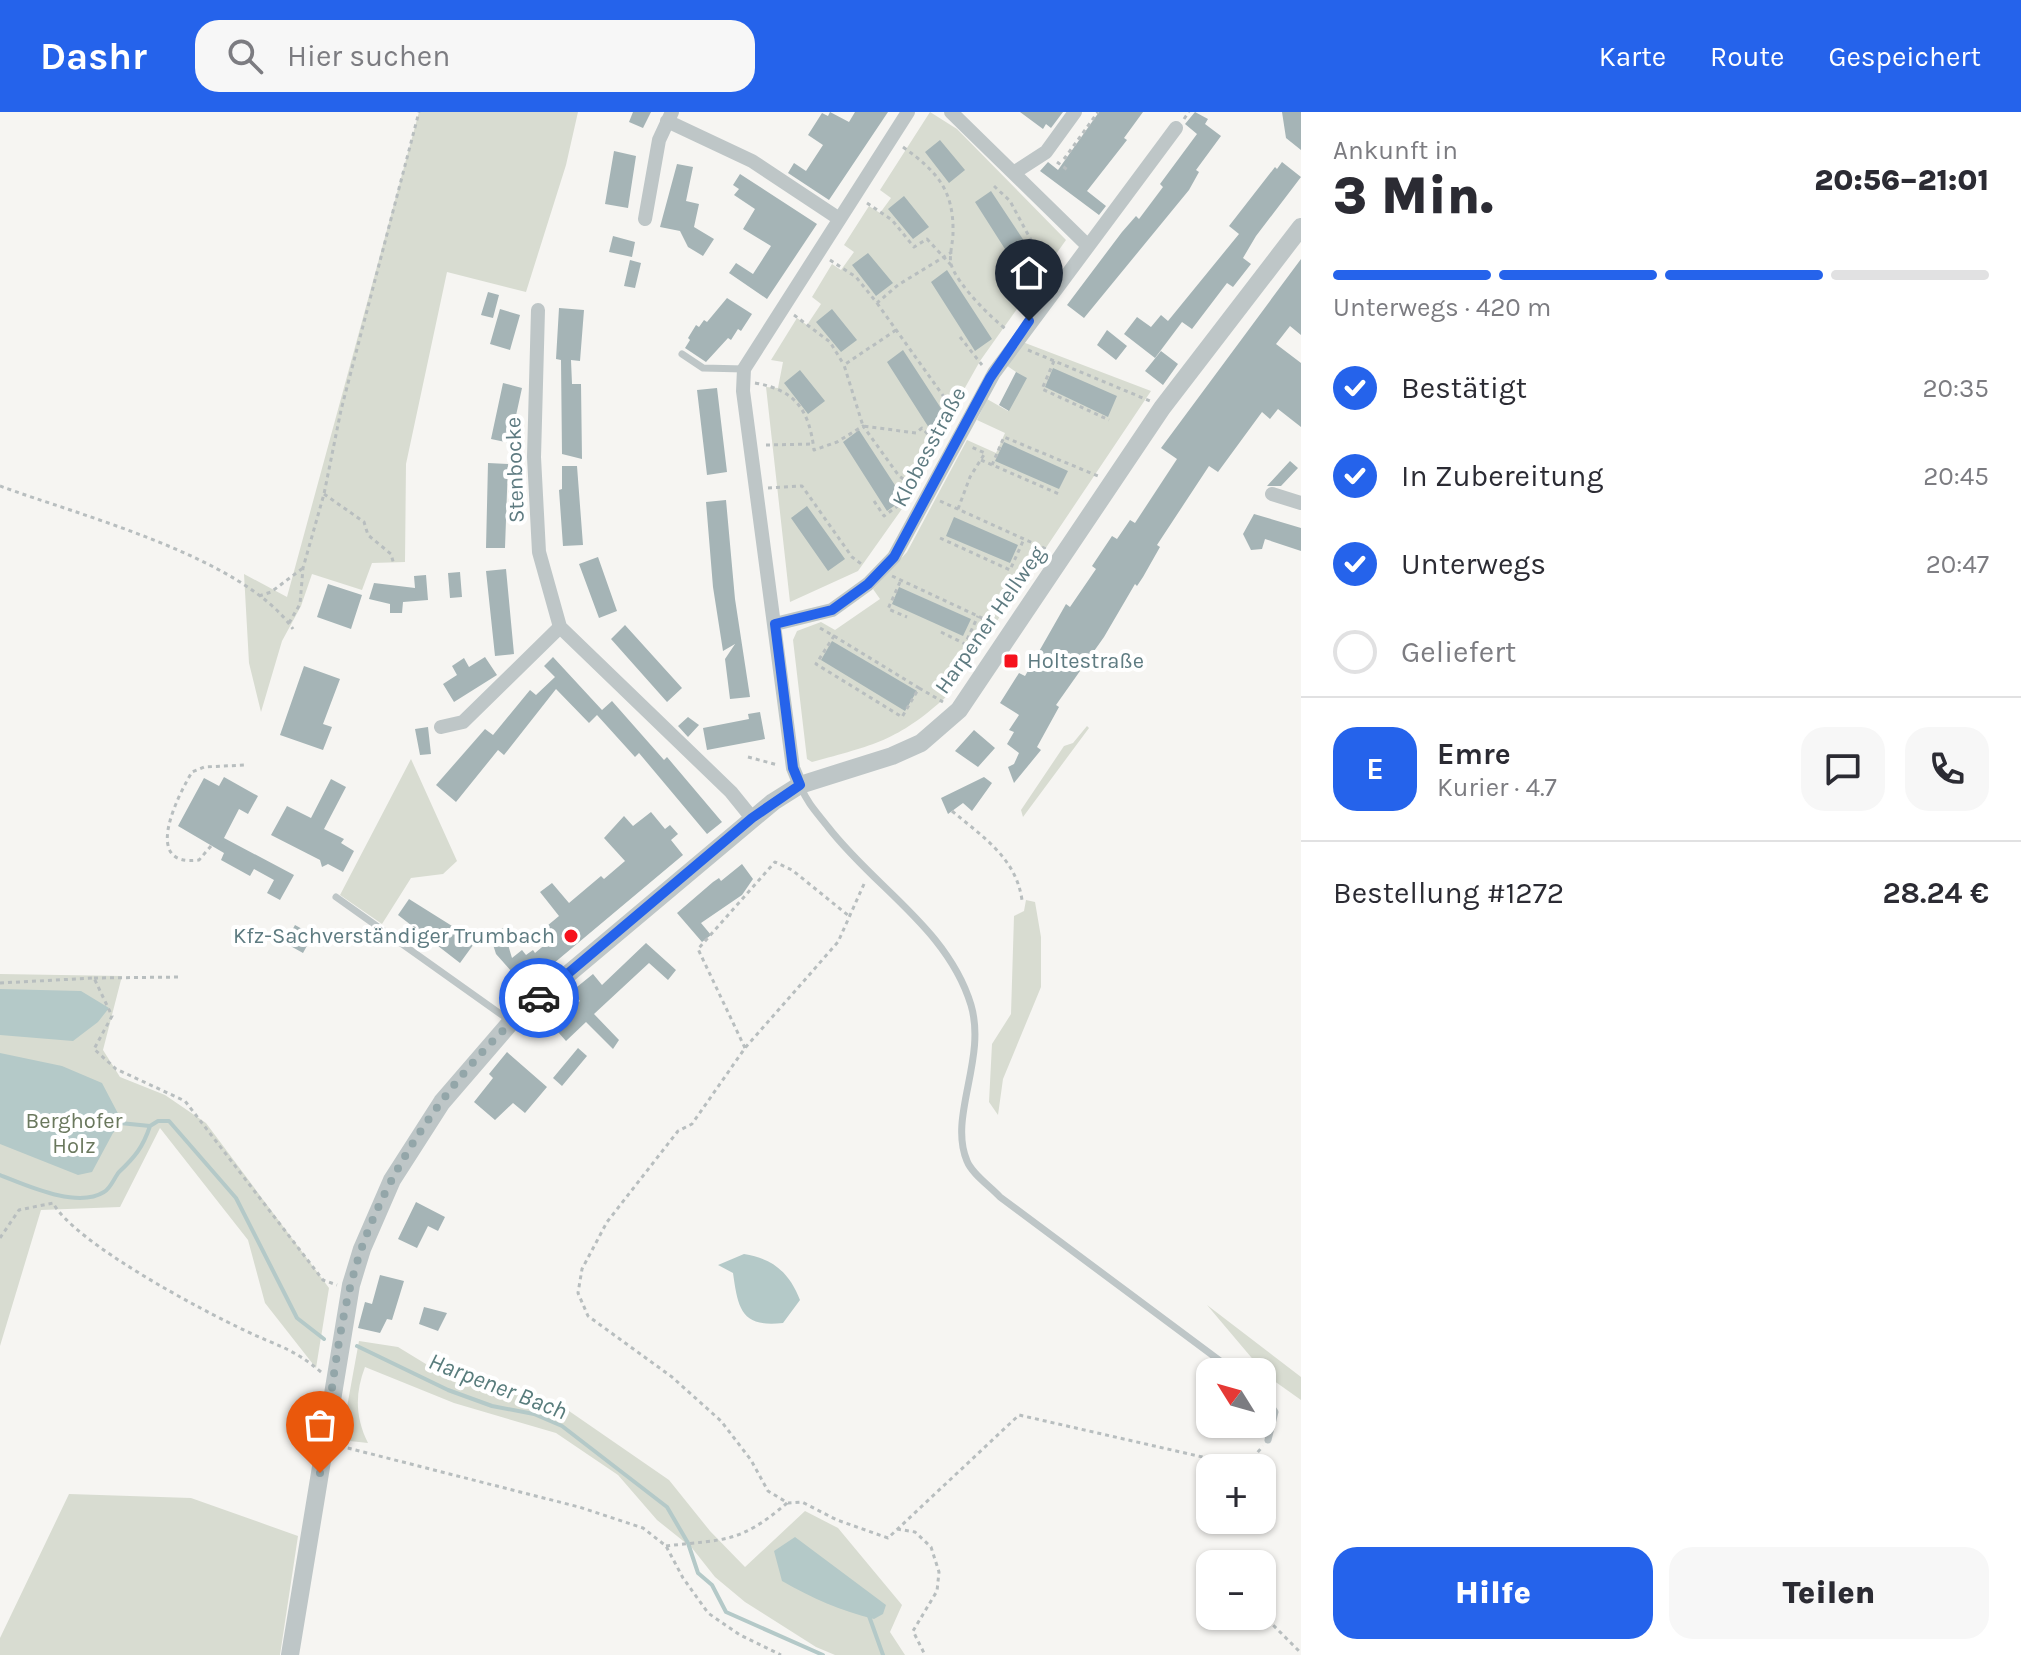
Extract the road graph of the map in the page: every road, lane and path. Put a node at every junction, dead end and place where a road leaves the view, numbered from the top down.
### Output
1 (419, 112) edge
2 (908, 112) edge
3 (951, 112) edge
4 (1075, 112) edge
5 (1098, 112) edge
6 (670, 116) edge
7 (1176, 128) dead end
8 (890, 138) junction
9 (1064, 159) dead end
10 (1015, 172) junction
11 (994, 186) dead end
12 (854, 195) junction
13 (838, 218) junction
14 (645, 219) dead end
15 (1301, 227) edge
16 (1087, 245) junction
17 (817, 251) junction
18 (952, 252) junction
19 (1048, 254) junction
20 (944, 256) junction
21 (951, 265) junction
22 (1011, 267) dead end
23 (1069, 269) junction
24 (1016, 276) junction
25 (877, 303) junction
26 (1041, 305) junction
27 (782, 306) junction
28 (538, 310) dead end
29 (896, 330) junction
30 (960, 337) dead end
31 (1016, 340) junction
32 (682, 354) dead end
33 (1054, 361) junction
34 (844, 365) junction
35 (994, 373) junction
36 (744, 375) junction
37 (1152, 402) dead end
38 (969, 419) junction
39 (1109, 420) dead end
40 (811, 424) dead end
41 (814, 444) dead end
42 (954, 446) junction
43 (751, 447) junction
44 (981, 460) junction
45 (992, 465) junction
46 (1099, 477) dead end
47 (0, 486) edge
48 (756, 488) junction
49 (919, 491) dead end
50 (324, 494) junction
51 (1059, 494) dead end
52 (1272, 494) dead end
53 (874, 501) dead end
54 (1301, 503) edge
55 (958, 509) dead end
56 (940, 538) dead end
57 (1024, 539) dead end
58 (394, 565) dead end
59 (303, 568) junction
60 (880, 573) junction
61 (900, 582) junction
62 (258, 596) junction
63 (978, 616) junction
64 (907, 617) dead end
65 (289, 623) junction
66 (775, 624) junction
67 (997, 625) dead end
68 (560, 627) junction
69 (293, 629) dead end
70 (941, 632) dead end
71 (919, 688) junction
72 (943, 702) dead end
73 (441, 727) dead end
74 (748, 757) dead end
75 (768, 763) dead end
76 (246, 765) dead end
77 (800, 785) junction
78 (952, 811) dead end
79 (752, 818) junction
80 (211, 846) dead end
81 (870, 876) junction
82 (336, 897) dead end
83 (1022, 900) dead end
84 (849, 916) junction
85 (182, 977) dead end
86 (94, 978) junction
87 (0, 983) edge
88 (511, 1022) junction
89 (745, 1048) junction
90 (0, 1238) edge
91 (337, 1285) dead end
92 (1216, 1358) edge
93 (323, 1374) dead end
94 (1268, 1440) edge
95 (324, 1444) junction
96 (788, 1503) junction
97 (897, 1529) junction
98 (666, 1546) junction
99 (1276, 1628) edge
100 (1301, 1653) edge
101 (290, 1655) edge
102 (781, 1655) edge
103 (925, 1655) edge

1 - 50 path
2 - 8 street
3 - 10 street
4 - 10 street
5 - 9 path
6 - 13 street
6 - 14 street
7 - 16 street, Klobesstraße
8 - 12 street
8 - 18 path
10 - 16 street
11 - 19 path
12 - 13 street
12 - 20 path
13 - 17 street
15 - 77 street, Harpener Hellweg
16 - 23 street, Klobesstraße
17 - 25 path
17 - 27 street
18 - 20 path
18 - 21 path
19 - 23 path
19 - 24 path
20 - 21 path
20 - 25 path
21 - 31 path
22 - 24 path
23 - 26 street, Klobesstraße
24 - 26 path
25 - 29 path
26 - 31 street, Klobesstraße
27 - 34 path
27 - 36 street
28 - 68 street, Stenbocke
29 - 34 path
29 - 38 path
30 - 35 path
31 - 33 path
31 - 35 street, Klobesstraße
32 - 36 lane
33 - 37 path
33 - 39 path
34 - 42 path
35 - 38 street, Klobesstraße
36 - 40 path
36 - 43 street
38 - 42 street, Klobesstraße
41 - 43 path
42 - 44 path
42 - 60 street, Klobesstraße
43 - 48 street
44 - 45 path
44 - 55 path
45 - 46 path
45 - 51 path
47 - 62 path
48 - 60 path
48 - 66 street
49 - 53 path
50 - 58 path
50 - 59 path
52 - 54 street
56 - 57 path
59 - 62 path
59 - 65 path
60 - 61 path
60 - 66 street, Klobesstraße
61 - 63 path
61 - 64 path
62 - 65 path
63 - 67 path
63 - 70 path
65 - 69 path
66 - 77 street
68 - 73 street
68 - 79 street
71 - 71 path
71 - 72 path
74 - 75 path
76 - 80 path
77 - 79 street, Harpener Hellweg
77 - 81 lane
78 - 83 path
79 - 88 street, Harpener Hellweg
81 - 84 path
81 - 92 lane
82 - 88 lane
84 - 89 path
84 - 89 path
85 - 86 path
86 - 87 path
86 - 91 path
88 - 95 street, Harpener Hellweg
89 - 96 path
90 - 93 path
94 - 97 path
95 - 98 path
95 - 101 street, Harpener Hellweg
96 - 97 path
96 - 98 path
97 - 103 path
98 - 102 path
99 - 100 path

